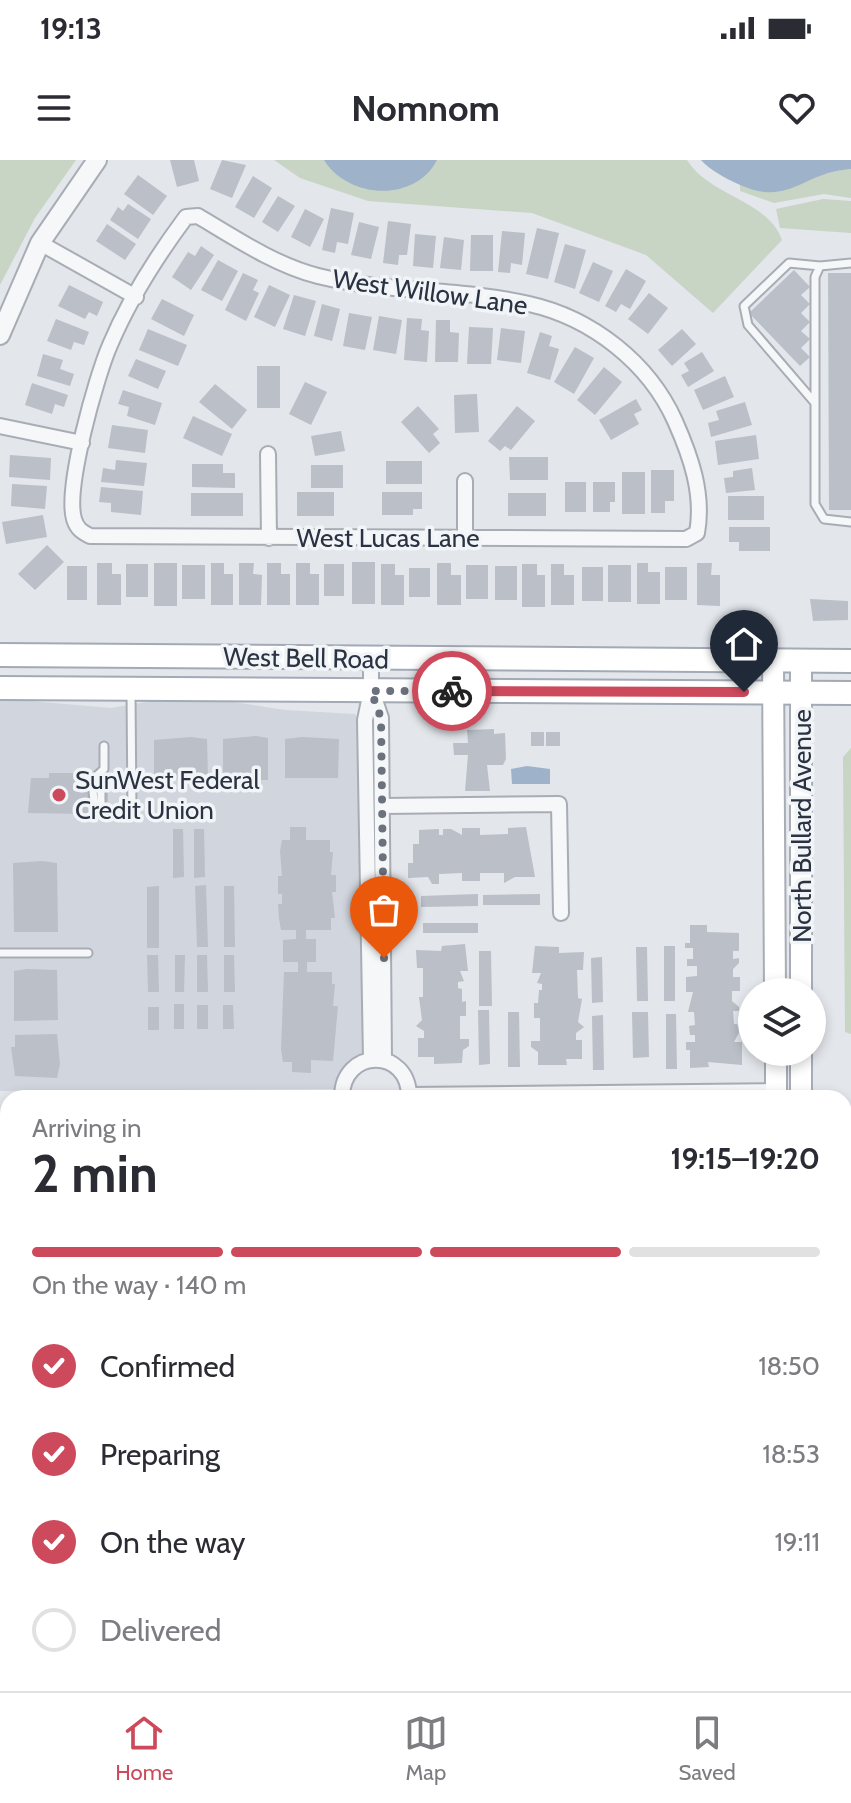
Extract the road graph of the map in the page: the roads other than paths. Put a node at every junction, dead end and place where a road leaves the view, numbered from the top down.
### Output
1 (97, 160) edge
2 (40, 243) junction
3 (851, 263) edge
4 (820, 266) junction
5 (136, 297) junction
6 (0, 335) edge
7 (815, 403) junction
8 (0, 426) edge
9 (82, 443) junction
10 (268, 454) dead end
11 (465, 481) dead end
12 (851, 522) edge
13 (697, 533) joint
14 (269, 538) junction
15 (465, 539) junction
16 (0, 655) edge
17 (371, 658) junction
18 (773, 661) junction
19 (801, 661) junction
20 (851, 661) edge
21 (0, 688) edge
22 (131, 690) junction
23 (371, 691) junction
24 (772, 692) junction
25 (802, 693) junction
26 (851, 693) edge
27 (104, 746) dead end
28 (383, 806) junction
29 (95, 812) dead end
30 (132, 812) dead end
31 (561, 913) dead end
32 (0, 953) edge
33 (88, 953) dead end
34 (775, 978) edge
35 (801, 978) edge
36 (377, 1060) junction
37 (776, 1066) edge
38 (801, 1066) edge
39 (344, 1090) edge
40 (408, 1090) edge
41 (776, 1090) edge
42 (801, 1090) edge

1 - 2 street
2 - 5 street
2 - 6 street
3 - 4 lane
4 - 7 lane
4 - 7 lane
5 - 9 street
5 - 13 street, West Willow Lane
7 - 12 lane
8 - 9 street
9 - 14 street, West Lucas Lane
10 - 14 street
11 - 15 street
13 - 15 street, West Lucas Lane
14 - 15 street, West Lucas Lane
16 - 17 main road, West Bell Road
17 - 18 main road, West Bell Road
17 - 23 street
18 - 19 main road, West Bell Road
18 - 24 main road, North Bullard Avenue
19 - 20 main road, West Bell Road
19 - 25 main road, North Bullard Avenue
21 - 22 main road, West Bell Road
22 - 23 main road, West Bell Road
22 - 30 lane
23 - 24 main road, West Bell Road
23 - 28 street
23 - 36 street
24 - 25 main road, West Bell Road
24 - 34 main road, North Bullard Avenue
25 - 26 main road, West Bell Road
25 - 35 main road, North Bullard Avenue
27 - 29 lane
28 - 31 street
28 - 36 street
32 - 33 lane
36 - 39 street
36 - 40 street
37 - 41 main road
38 - 42 main road

